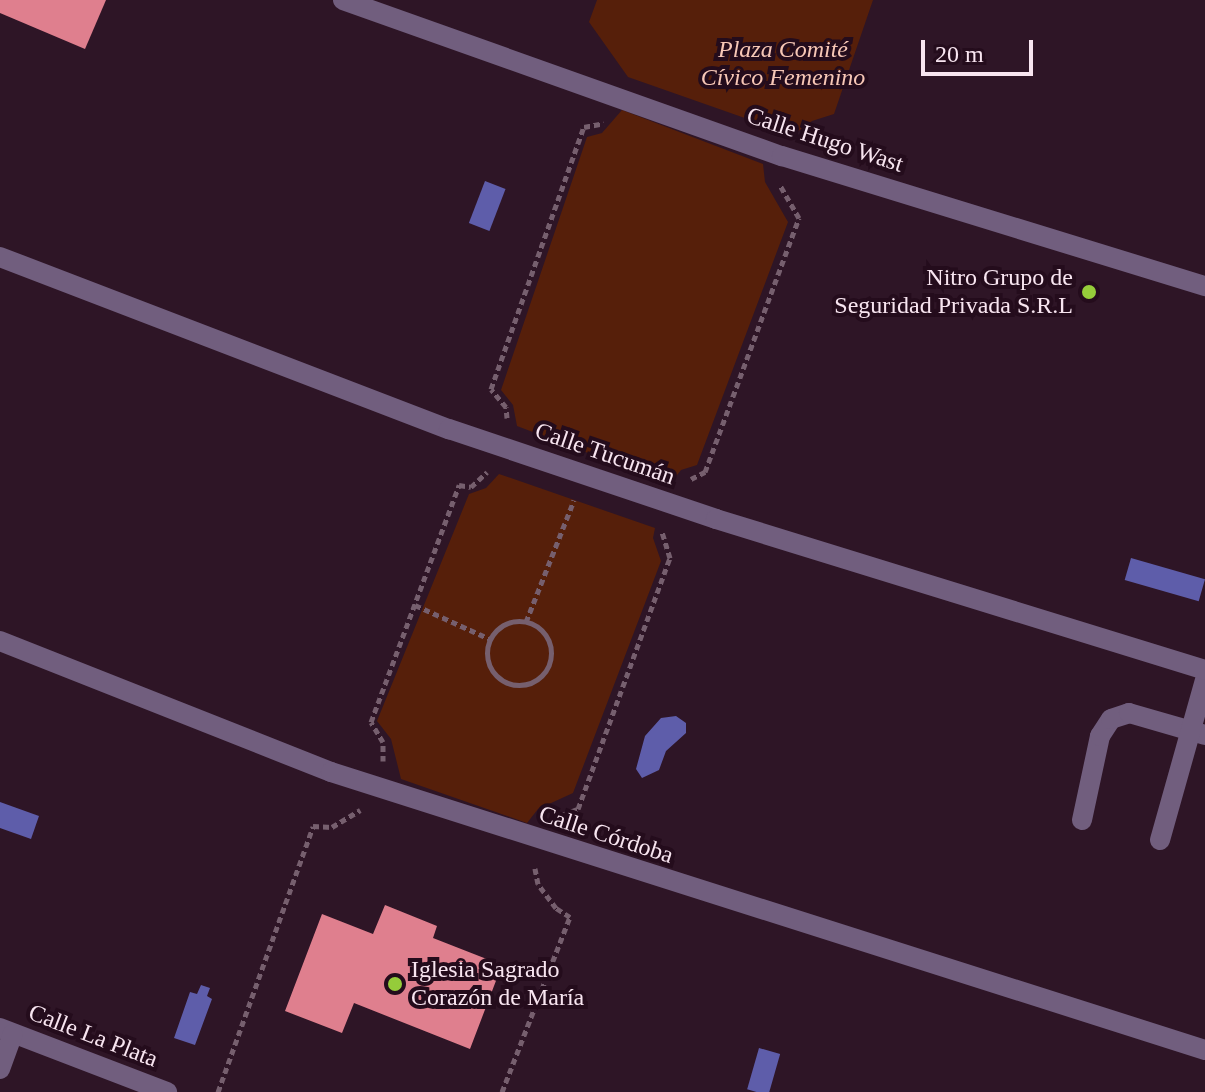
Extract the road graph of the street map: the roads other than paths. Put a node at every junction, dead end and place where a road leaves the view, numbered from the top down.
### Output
1 (343, 0) edge
2 (0, 257) edge
3 (1205, 286) edge
4 (0, 641) edge
5 (1205, 670) edge
6 (1205, 680) edge
7 (1198, 733) edge
8 (1082, 820) dead end
9 (1160, 840) dead end
10 (7, 1031) edge
11 (1205, 1050) edge
12 (0, 1069) edge
13 (167, 1092) edge

1 - 3 street, Calle Hugo Wast
2 - 5 street, Calle Tucumán
4 - 11 street, Calle Córdoba
6 - 7 street
7 - 8 street
7 - 9 street
10 - 12 street
10 - 13 street, Calle La Plata

